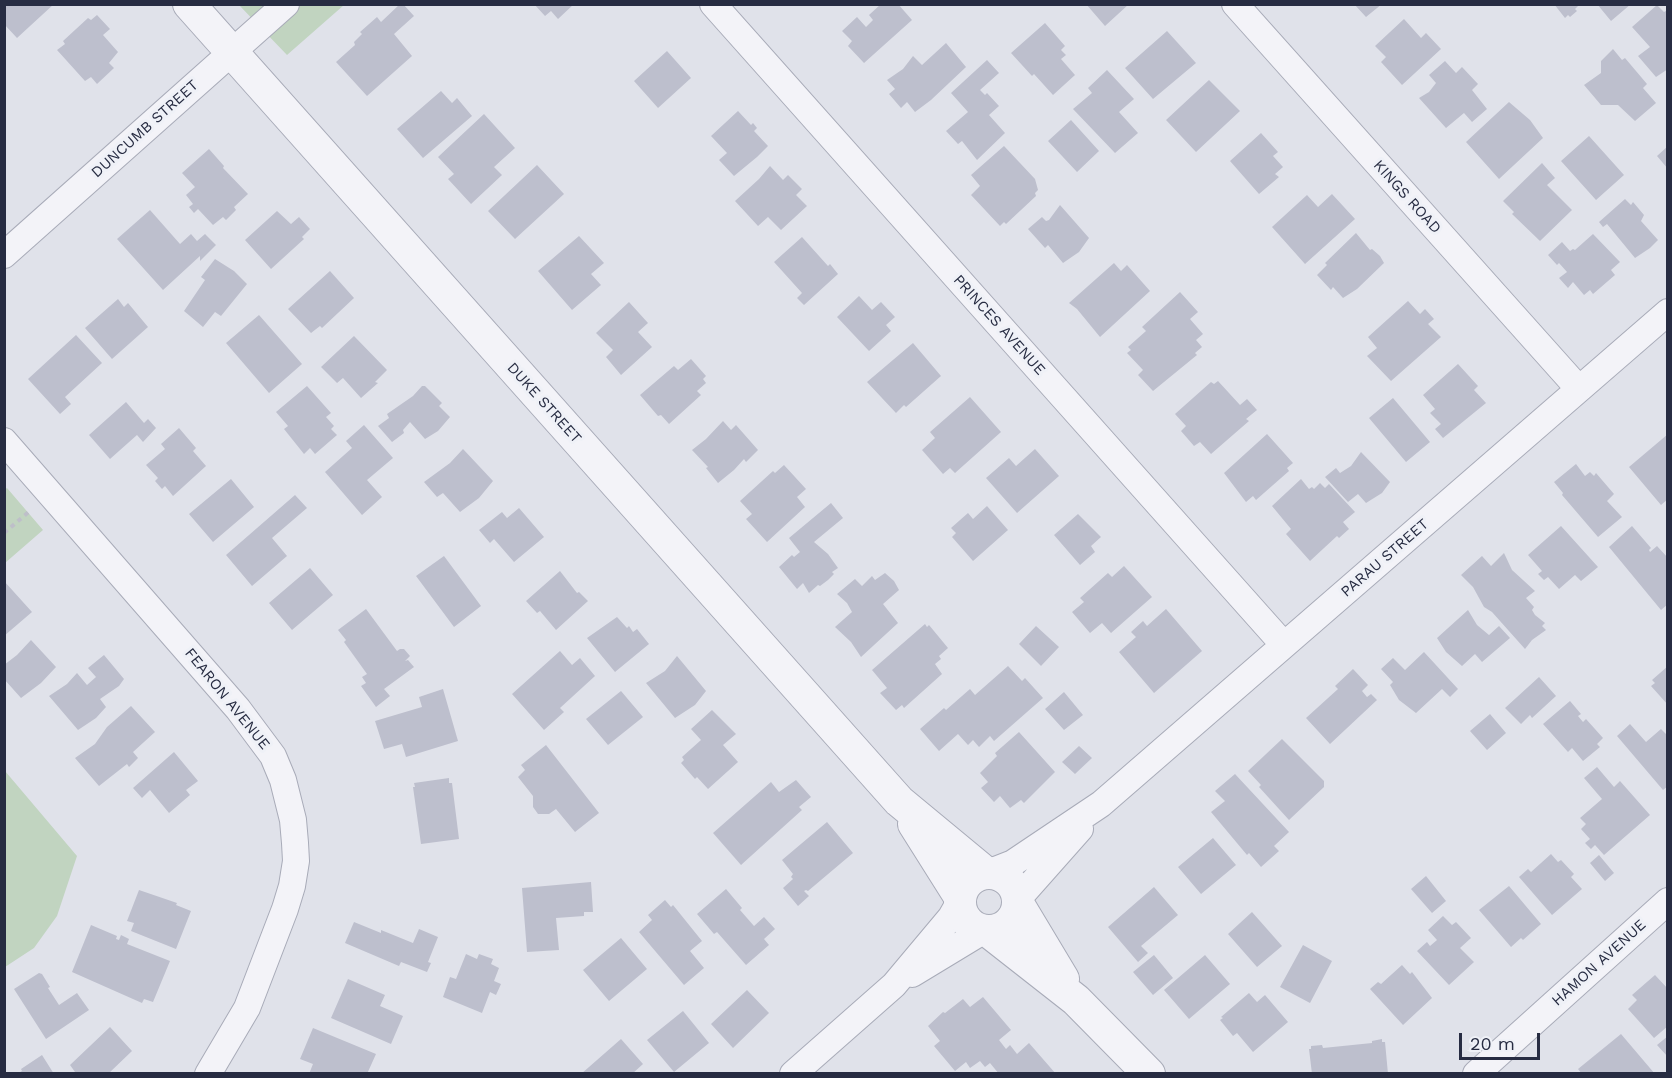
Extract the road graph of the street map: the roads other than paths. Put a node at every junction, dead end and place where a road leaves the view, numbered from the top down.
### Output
1 (189, 4) edge
2 (286, 4) edge
3 (713, 4) edge
4 (1235, 4) edge
5 (231, 52) junction
6 (4, 255) edge
7 (1668, 312) edge
8 (1579, 389) junction
9 (4, 441) edge
10 (1284, 645) junction
11 (899, 801) junction
12 (1101, 804) junction
13 (988, 872) junction
14 (959, 900) junction
15 (1668, 901) edge
16 (1018, 902) junction
17 (985, 931) junction
18 (894, 985) junction
19 (1076, 1000) junction
20 (208, 1074) edge
21 (793, 1074) edge
22 (1149, 1074) edge
23 (1476, 1074) edge

1 - 5 street, DUKE STREET
2 - 5 street, DUNCUMB STREET
3 - 10 street, PRINCES AVENUE
4 - 8 street, KINGS ROAD
5 - 6 street, DUNCUMB STREET
5 - 11 street, DUKE STREET
7 - 8 street, PARAU STREET
8 - 10 street, PARAU STREET
9 - 20 street, FEARON AVENUE
10 - 12 street, PARAU STREET
11 - 13 street, DUKE STREET
11 - 14 street, DUKE STREET
12 - 13 street, PARAU STREET
12 - 16 street, PARAU STREET
13 - 14 street
13 - 16 street
14 - 17 street
14 - 18 street
15 - 23 street, HAMON AVENUE
16 - 17 street
16 - 19 street
17 - 18 street
17 - 19 street
18 - 21 street
19 - 22 street

